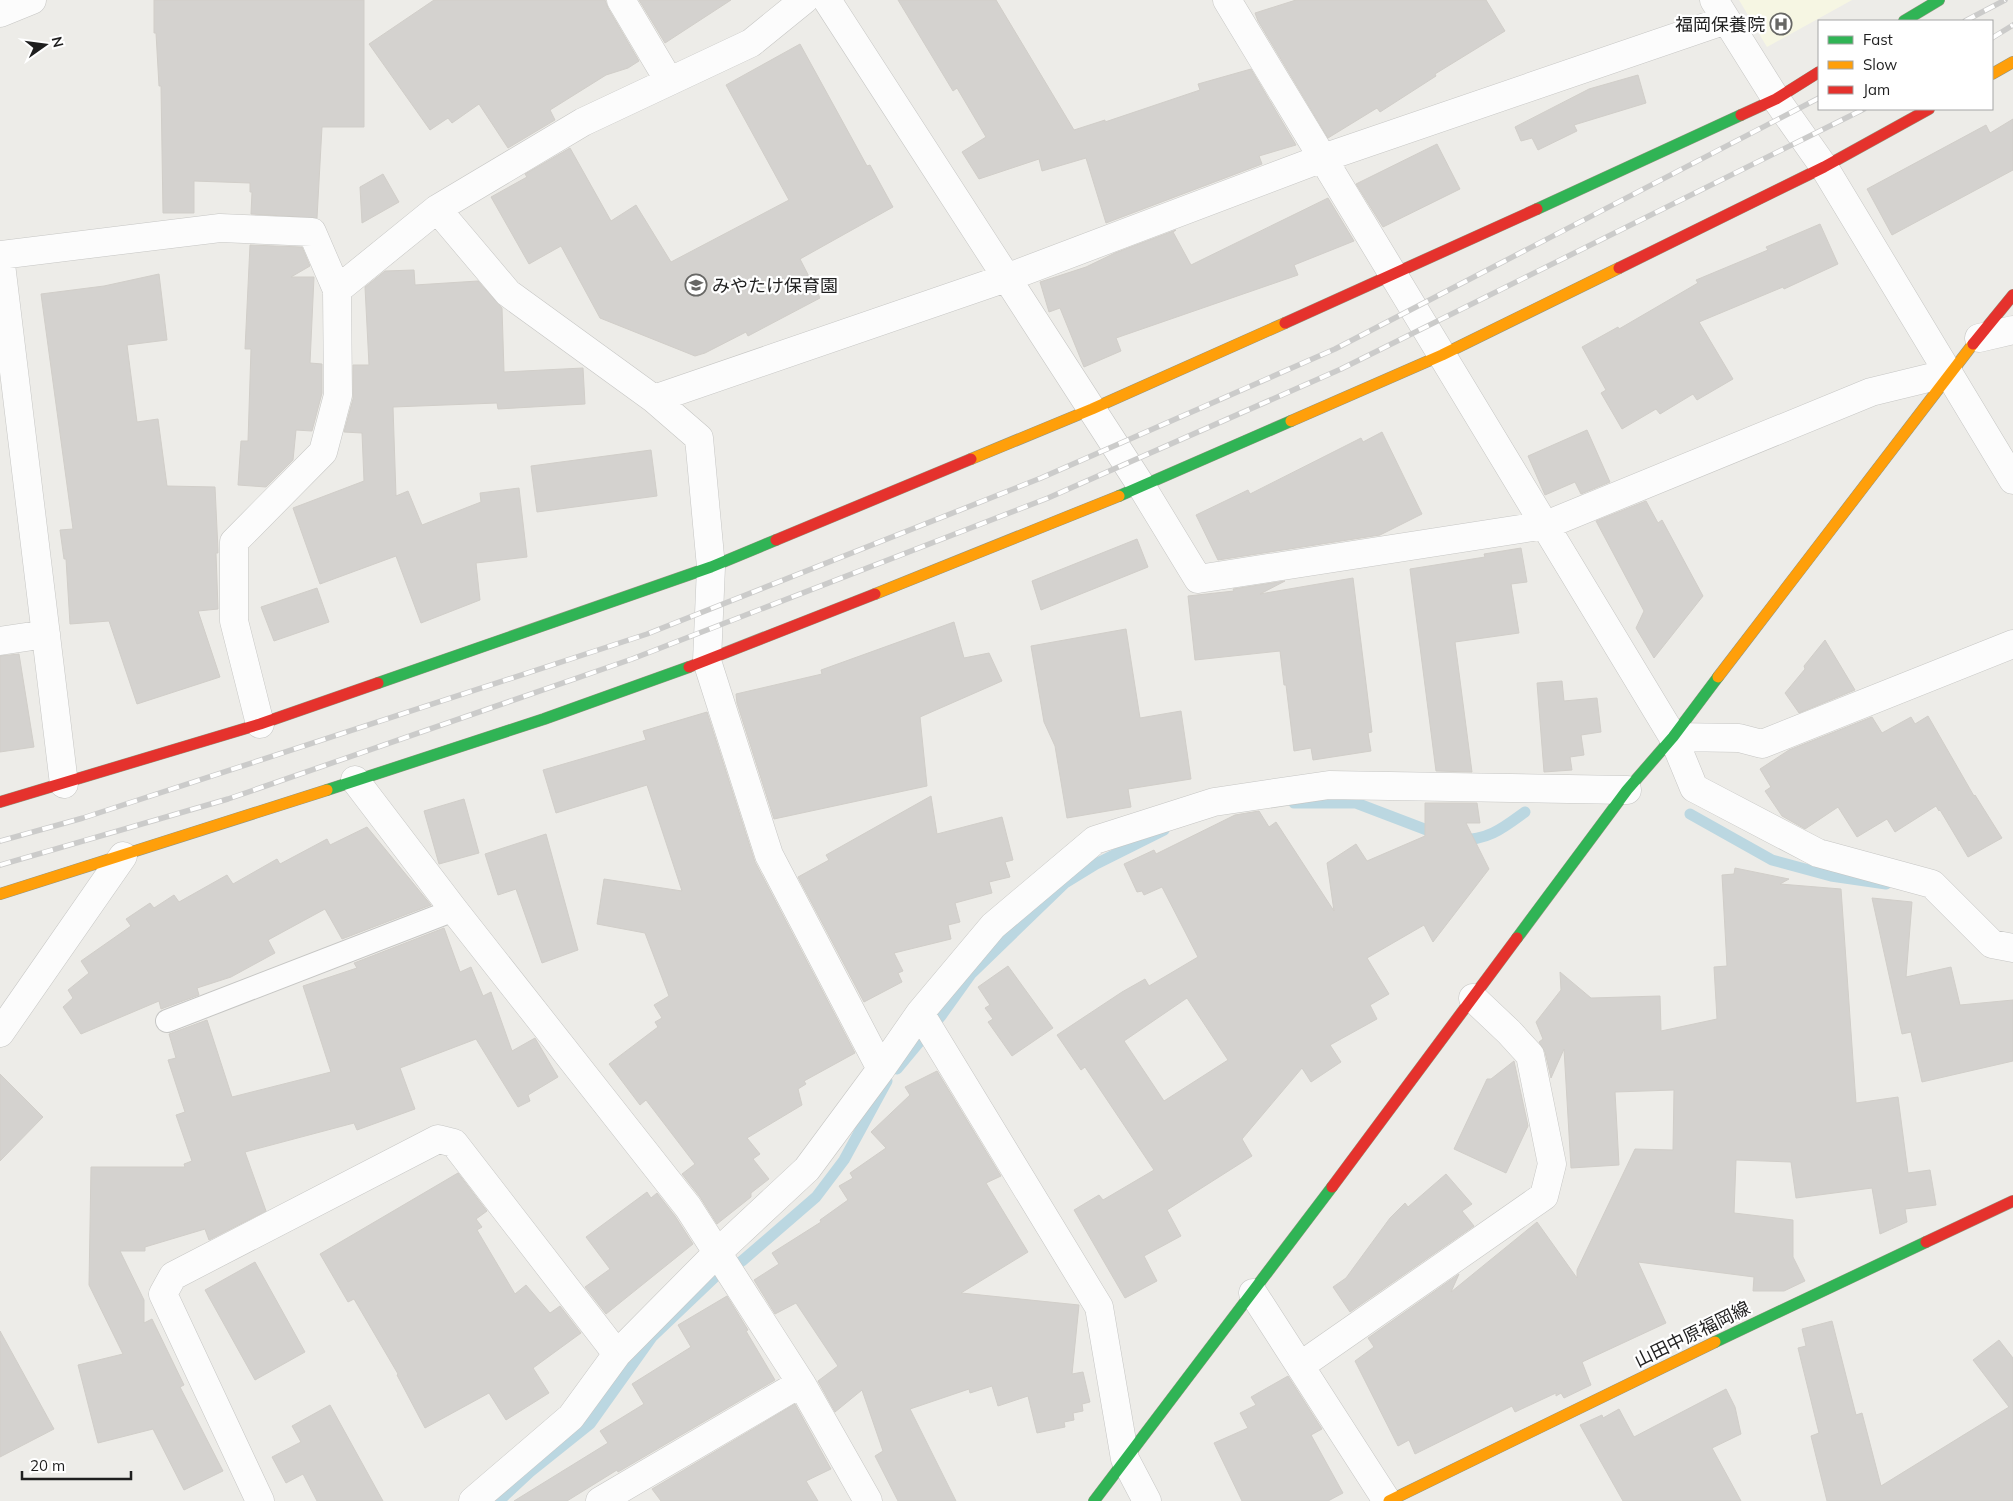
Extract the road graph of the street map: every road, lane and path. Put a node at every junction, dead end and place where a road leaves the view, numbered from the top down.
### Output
1 (32, 0) edge
2 (621, 0) edge
3 (804, 0) edge
4 (827, 0) edge
5 (1227, 0) edge
6 (1939, 0) edge
7 (1720, 10) edge
8 (0, 13) edge
9 (1906, 20) edge
10 (2013, 62) edge
11 (1818, 73) edge
12 (1993, 73) edge
13 (669, 81) junction
14 (1776, 98) junction
15 (1927, 110) edge
16 (1323, 158) junction
17 (1824, 166) junction
18 (437, 210) junction
19 (0, 256) edge
20 (1394, 274) junction
21 (1006, 278) junction
22 (337, 290) junction
23 (2013, 295) edge
24 (2013, 330) edge
25 (1979, 338) junction
26 (1442, 355) junction
27 (1949, 374) junction
28 (654, 399) junction
29 (1092, 409) junction
30 (2013, 480) edge
31 (1142, 487) junction
32 (1546, 525) junction
33 (711, 568) junction
34 (46, 634) junction
35 (0, 641) edge
36 (2013, 644) edge
37 (707, 661) junction
38 (260, 724) junction
39 (1673, 737) junction
40 (355, 780) junction
41 (64, 784) junction
42 (1627, 790) junction
43 (0, 802) edge
44 (123, 856) junction
45 (0, 894) edge
46 (454, 910) junction
47 (2013, 948) edge
48 (1473, 998) junction
49 (923, 1017) junction
50 (167, 1021) dead end
51 (0, 1033) edge
52 (881, 1069) junction
53 (2013, 1201) edge
54 (722, 1258) junction
55 (1253, 1293) junction
56 (617, 1354) junction
57 (1300, 1366) junction
58 (801, 1382) junction
59 (1125, 1459) junction
60 (611, 1498) edge
61 (260, 1501) edge
62 (473, 1501) edge
63 (868, 1501) edge
64 (1094, 1501) edge
65 (1146, 1501) edge
66 (1388, 1501) edge

1 - 8 street
2 - 13 street
3 - 13 street
4 - 21 street
5 - 16 street
6 - 9 street
7 - 14 street
7 - 16 street
10 - 12 street
11 - 14 street
13 - 18 street
14 - 17 street
14 - 20 street
15 - 17 street
16 - 20 street
16 - 21 street
17 - 26 street
17 - 27 street
18 - 22 street
18 - 28 street
19 - 22 street
19 - 34 street
20 - 26 street
20 - 29 street
21 - 28 street
21 - 29 street
22 - 38 street
23 - 25 street
24 - 25 street
25 - 27 street
26 - 31 street
26 - 32 street
27 - 30 street
27 - 32 street
27 - 39 street
28 - 33 street
29 - 31 street
29 - 33 street
31 - 32 street
31 - 37 street
32 - 39 street
33 - 37 street
33 - 38 street
34 - 35 street
34 - 41 street
36 - 39 street
37 - 40 street
37 - 52 street
38 - 41 street
39 - 42 street
39 - 47 street
40 - 44 street
40 - 46 street
41 - 43 street
42 - 48 street
42 - 49 street
44 - 45 street
44 - 51 street
46 - 50 lane
46 - 54 street
48 - 55 street
48 - 57 street
49 - 52 street
49 - 59 street
52 - 54 street
53 - 66 street, 山田中原福岡線
54 - 56 street
54 - 58 street
55 - 57 street
55 - 59 street
56 - 61 street
56 - 62 street
57 - 66 street
58 - 60 street
58 - 63 street
59 - 64 street
59 - 65 street

